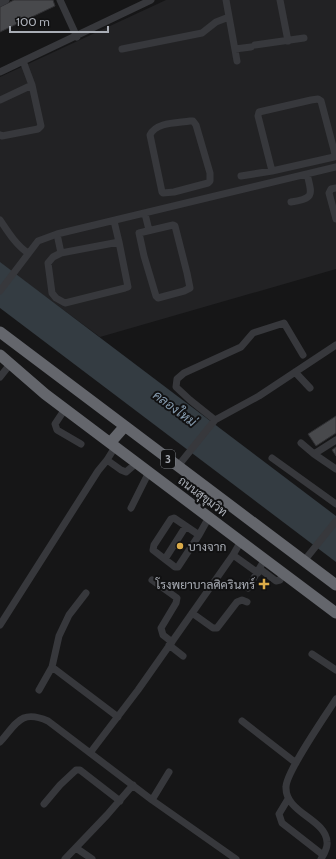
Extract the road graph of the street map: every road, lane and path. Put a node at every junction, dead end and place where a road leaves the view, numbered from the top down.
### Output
1 (6, 0) edge
2 (60, 0) edge
3 (226, 0) edge
4 (280, 0) edge
5 (148, 1) edge
6 (0, 3) edge
7 (229, 17) junction
8 (77, 36) junction
9 (304, 38) dead end
10 (288, 40) junction
11 (122, 49) dead end
12 (235, 49) junction
13 (23, 61) junction
14 (237, 61) dead end
15 (0, 72) edge
16 (32, 85) junction
17 (0, 100) edge
18 (0, 135) edge
19 (336, 167) edge
20 (272, 171) junction
21 (307, 174) junction
22 (252, 188) junction
23 (336, 188) edge
24 (174, 192) junction
25 (291, 202) dead end
26 (176, 206) junction
27 (145, 214) junction
28 (336, 219) edge
29 (0, 220) edge
30 (114, 221) junction
31 (149, 230) junction
32 (57, 234) junction
33 (119, 242) junction
34 (28, 253) junction
35 (61, 253) junction
36 (0, 291) edge
37 (0, 332) edge
38 (336, 346) edge
39 (0, 355) edge
40 (303, 355) dead end
41 (11, 363) junction
42 (295, 372) junction
43 (0, 377) edge
44 (310, 388) dead end
45 (65, 409) junction
46 (215, 421) junction
47 (125, 426) junction
48 (336, 440) edge
49 (301, 443) dead end
50 (81, 444) dead end
51 (112, 445) junction
52 (314, 454) junction
53 (272, 458) dead end
54 (107, 460) junction
55 (134, 461) junction
56 (178, 466) junction
57 (336, 469) edge
58 (149, 472) junction
59 (336, 504) edge
60 (131, 508) dead end
61 (209, 517) junction
62 (336, 521) edge
63 (186, 526) junction
64 (199, 535) junction
65 (241, 541) junction
66 (233, 555) junction
67 (307, 556) junction
68 (165, 559) junction
69 (261, 567) junction
70 (152, 580) dead end
71 (336, 585) edge
72 (248, 588) dead end
73 (86, 593) dead end
74 (247, 602) dead end
75 (192, 613) junction
76 (336, 613) edge
77 (0, 625) edge
78 (170, 644) junction
79 (312, 654) dead end
80 (183, 656) dead end
81 (52, 667) junction
82 (336, 670) edge
83 (39, 690) dead end
84 (336, 699) edge
85 (118, 717) junction
86 (242, 721) dead end
87 (0, 742) edge
88 (90, 753) junction
89 (296, 763) junction
90 (169, 772) dead end
91 (133, 785) junction
92 (288, 799) junction
93 (120, 800) junction
94 (152, 800) junction
95 (44, 804) dead end
96 (76, 848) junction
97 (322, 857) edge
98 (65, 859) edge
99 (92, 859) edge
100 (236, 859) edge

1 - 6 street
2 - 8 street
3 - 7 street
4 - 10 street
5 - 8 street
7 - 11 street
7 - 12 street
8 - 13 street
9 - 10 street
10 - 12 street
12 - 14 street
13 - 15 street
13 - 16 street
16 - 17 street
16 - 18 street
19 - 21 street
20 - 20 street
20 - 22 street
21 - 22 street
21 - 25 street
22 - 26 street
23 - 28 street
24 - 24 street
24 - 26 street
26 - 27 street
27 - 30 street
27 - 31 street
29 - 34 street
30 - 32 street
30 - 33 street
31 - 31 street
32 - 34 street
32 - 35 street
33 - 35 street
33 - 35 street
34 - 36 street
37 - 47 highway, ถนนสุขุมวิท / 3
38 - 42 street
39 - 41 highway, ถนนสุขุมวิท / 3
40 - 46 street
41 - 43 street
41 - 45 highway, ถนนสุขุมวิท / 3
42 - 44 street
42 - 46 street
45 - 50 street
45 - 51 highway, ถนนสุขุมวิท / 3
46 - 56 street
47 - 51 highway
47 - 56 highway, ถนนสุขุมวิท / 3
48 - 52 street
49 - 52 street
51 - 54 street
51 - 55 highway, ถนนสุขุมวิท / 3
52 - 57 street
53 - 59 street
54 - 55 street
54 - 77 street
55 - 58 highway, ถนนสุขุมวิท / 3
56 - 67 highway, ถนนสุขุมวิท / 3
58 - 60 street
58 - 61 highway, ถนนสุขุมวิท / 3
61 - 64 street
61 - 65 highway, ถนนสุขุมวิท / 3
62 - 67 street
63 - 64 street
63 - 68 street
63 - 68 street
64 - 68 street
65 - 66 street
65 - 69 highway, ถนนสุขุมวิท / 3
66 - 69 street
66 - 75 street
67 - 71 highway, ถนนสุขุมวิท / 3
69 - 72 street
69 - 76 highway, ถนนสุขุมวิท / 3
70 - 78 street
73 - 81 street
74 - 75 street
75 - 78 street
78 - 80 street
78 - 85 street
79 - 82 street
81 - 83 street
81 - 85 street
84 - 89 street
85 - 88 street
86 - 89 street
87 - 88 street
88 - 91 street
89 - 92 street
90 - 94 street
91 - 93 street
91 - 94 street
92 - 97 street
92 - 97 street
93 - 95 street
93 - 96 street
94 - 100 street
96 - 98 street
96 - 99 street

